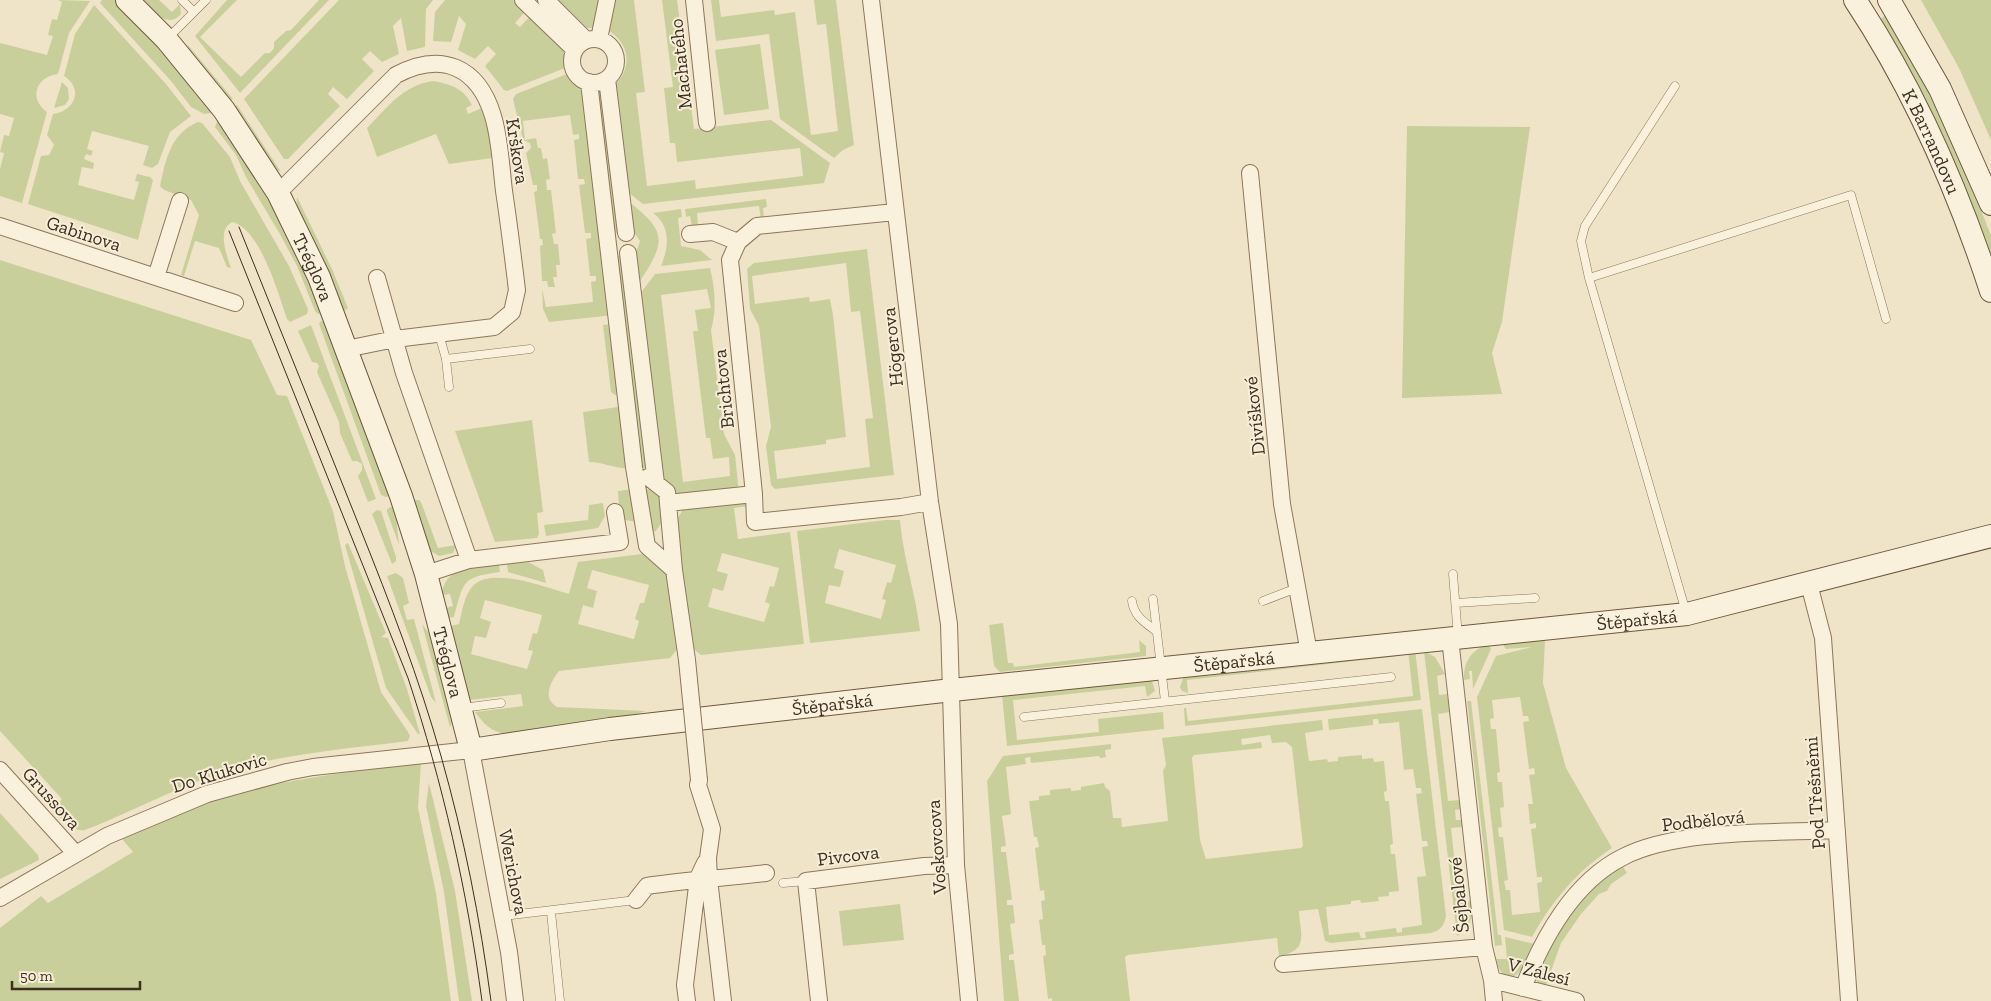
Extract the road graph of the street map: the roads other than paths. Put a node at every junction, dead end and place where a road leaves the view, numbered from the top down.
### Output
1 (127, 0) edge
2 (182, 0) edge
3 (206, 0) edge
4 (523, 0) edge
5 (546, 0) edge
6 (606, 0) edge
7 (694, 0) edge
8 (871, 0) edge
9 (1855, 0) edge
10 (1889, 0) edge
11 (194, 12) junction
12 (166, 39) junction
13 (586, 43) junction
14 (607, 79) junction
15 (589, 82) junction
16 (1675, 86) dead end
17 (707, 123) dead end
18 (1250, 173) dead end
19 (278, 193) junction
20 (180, 202) dead end
21 (1991, 204) edge
22 (895, 212) junction
23 (0, 226) edge
24 (690, 234) dead end
25 (738, 242) junction
26 (156, 277) junction
27 (377, 278) dead end
28 (1589, 278) junction
29 (1991, 291) edge
30 (235, 302) dead end
31 (1886, 319) dead end
32 (445, 334) junction
33 (395, 339) junction
34 (346, 348) junction
35 (530, 348) dead end
36 (446, 359) junction
37 (449, 387) dead end
38 (634, 467) junction
39 (656, 483) junction
40 (754, 494) junction
41 (930, 502) junction
42 (668, 503) junction
43 (615, 512) dead end
44 (670, 521) junction
45 (1989, 536) edge
46 (647, 546) junction
47 (469, 560) junction
48 (674, 570) junction
49 (426, 574) junction
50 (1453, 574) dead end
51 (1808, 584) junction
52 (1297, 588) junction
53 (1535, 598) dead end
54 (1153, 599) dead end
55 (1132, 601) dead end
56 (1263, 602) dead end
57 (1456, 603) junction
58 (1687, 614) junction
59 (1156, 630) junction
60 (1454, 638) junction
61 (1309, 652) junction
62 (1160, 667) junction
63 (1391, 677) dead end
64 (952, 690) junction
65 (1164, 701) junction
66 (501, 704) dead end
67 (460, 708) junction
68 (1024, 717) dead end
69 (471, 750) junction
70 (0, 770) edge
71 (1837, 830) junction
72 (76, 853) junction
73 (956, 865) junction
74 (766, 873) dead end
75 (704, 879) junction
76 (806, 880) junction
77 (782, 883) dead end
78 (0, 898) edge
79 (636, 900) joint
80 (551, 912) junction
81 (503, 916) junction
82 (1484, 947) junction
83 (1283, 964) dead end
84 (1492, 980) junction
85 (1523, 988) junction
86 (515, 1001) edge
87 (560, 1001) edge
88 (687, 1001) edge
89 (723, 1001) edge
90 (819, 1001) edge
91 (969, 1001) edge
92 (1494, 1001) edge
93 (1576, 1001) edge
94 (1849, 1001) edge

1 - 12 street, Tréglova
2 - 11 lane
3 - 11 lane
4 - 13 street
5 - 13 street
6 - 13 street
7 - 17 street, Machatého
8 - 22 street, Högerova
9 - 29 street, K Barrandovu
10 - 21 street, K Barrandovu
11 - 12 lane
12 - 19 street, Tréglova
13 - 14 street
13 - 15 street
14 - 15 street
14 - 39 street
15 - 38 street
16 - 28 lane
18 - 52 street, Divíškové
19 - 32 street, Krškova
19 - 34 street, Tréglova
20 - 26 street
22 - 25 street
22 - 41 street, Högerova
23 - 26 street, Gabinova
24 - 25 street
25 - 40 street, Brichtova
26 - 30 street, Gabinova
27 - 33 street
28 - 31 lane
28 - 58 lane
32 - 33 street, Krškova
32 - 36 lane
33 - 34 street, Krškova
33 - 47 street
34 - 49 street, Tréglova
35 - 36 lane
36 - 37 lane
38 - 39 street
38 - 46 street
39 - 42 street
40 - 41 street, Brichtova
40 - 42 street
41 - 64 street, Högerova
42 - 44 street
43 - 47 street
44 - 46 street
44 - 48 street
45 - 51 street, Štěpařská
46 - 48 street
47 - 49 street
48 - 75 street, bridge
49 - 67 street, Tréglova
50 - 57 lane
51 - 58 street, Štěpařská
51 - 71 street, Pod Třešněmi
52 - 56 lane
52 - 61 street, Divíškové
53 - 57 lane
54 - 59 lane
55 - 59 lane
57 - 60 lane
58 - 60 street, Štěpařská
59 - 62 lane
60 - 61 street, Štěpařská
60 - 82 street, Šejbalové
61 - 62 street, Štěpařská
62 - 64 street, Štěpařská
62 - 65 lane
63 - 65 lane
64 - 69 street, Štěpařská
64 - 73 street, Voskovcova
65 - 68 lane
66 - 67 lane
67 - 69 street, Tréglova
69 - 72 street, Do Klukovic
69 - 81 street, Werichova
70 - 72 street, Grussova
71 - 85 street, Podbělová
71 - 94 street, Pod Třešněmi
72 - 78 street, Do Klukovic
73 - 76 street, Pivcova
73 - 91 street, Voskovcova
74 - 75 street
75 - 79 street
75 - 88 street
75 - 89 street
76 - 77 lane
76 - 90 street, Pivcova
79 - 80 lane
80 - 81 lane
80 - 87 lane
81 - 86 street, Werichova
82 - 83 street, Šejbalové
82 - 84 street
84 - 85 street, V Zálesí
84 - 92 street
85 - 93 street, V Zálesí

